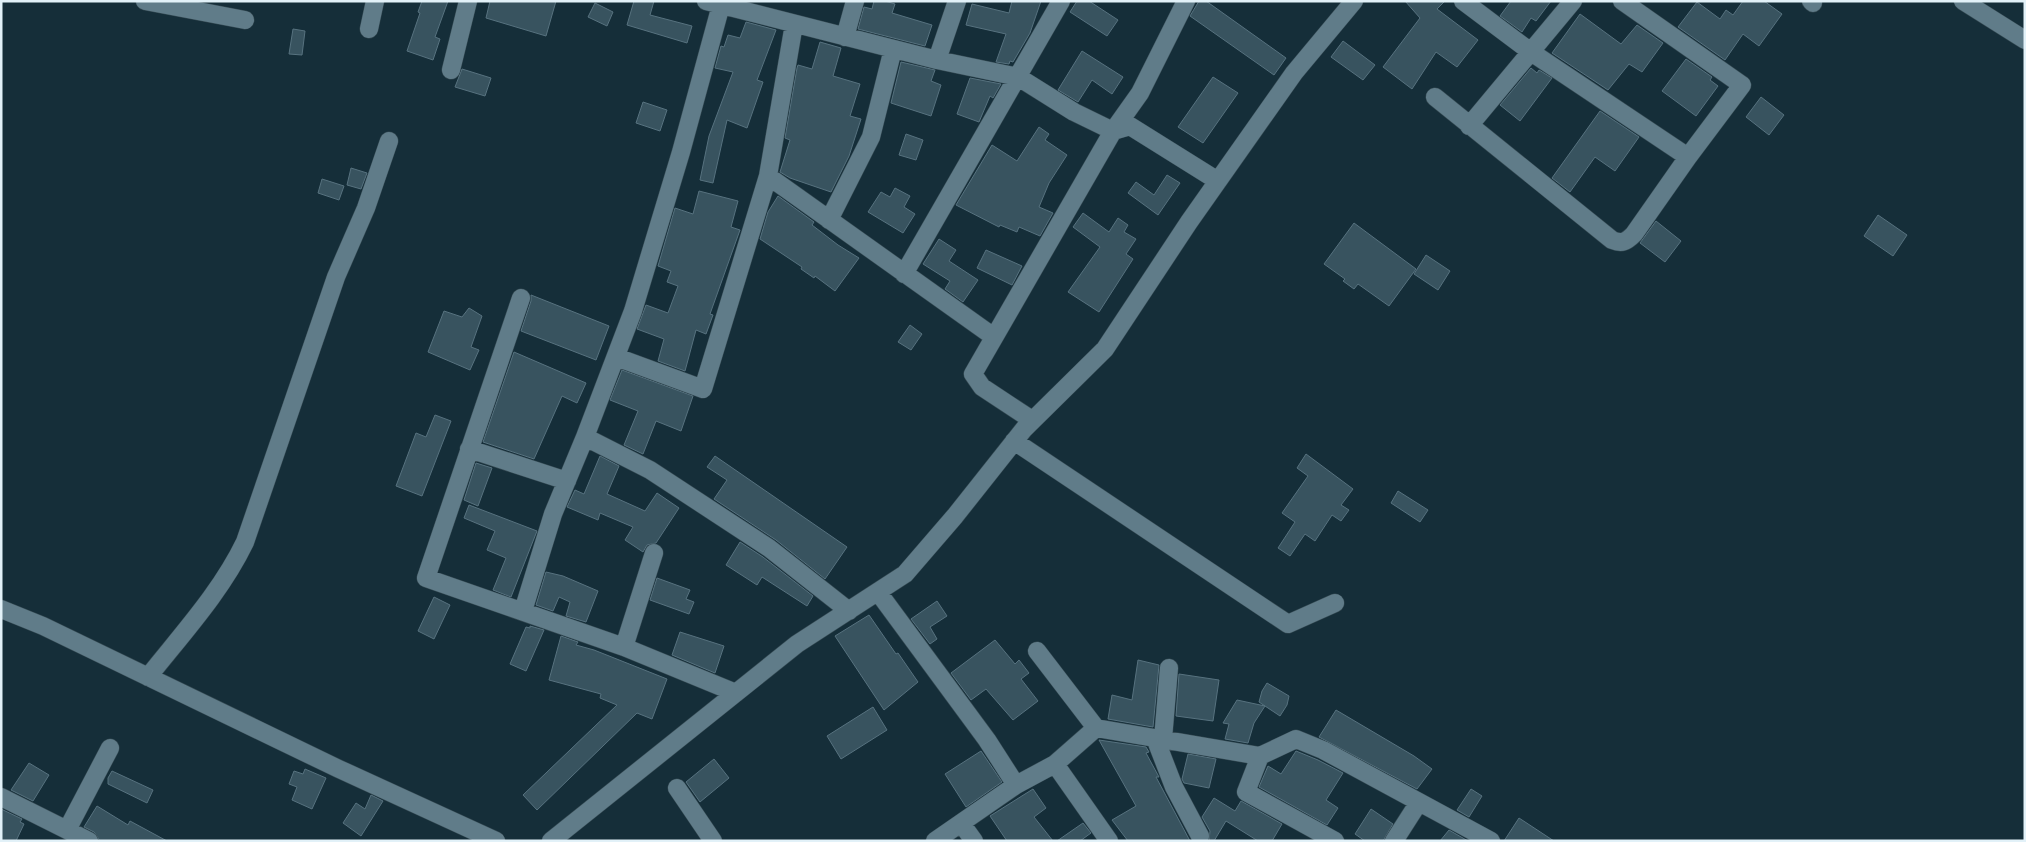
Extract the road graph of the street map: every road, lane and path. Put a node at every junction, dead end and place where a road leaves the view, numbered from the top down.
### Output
1 (145, 1) edge
2 (375, 1) edge
3 (468, 1) edge
4 (855, 1) edge
5 (957, 1) edge
6 (1061, 1) edge
7 (1186, 1) edge
8 (1354, 1) edge
9 (1463, 1) edge
10 (1573, 1) edge
11 (1622, 1) edge
12 (1963, 1) edge
13 (712, 2) edge
14 (245, 20) dead end
15 (794, 24) junction
16 (369, 29) dead end
17 (845, 37) junction
18 (2025, 40) edge
19 (893, 49) junction
20 (1531, 52) junction
21 (937, 60) junction
22 (451, 70) dead end
23 (1018, 77) junction
24 (1435, 96) dead end
25 (1470, 126) junction
26 (1113, 131) junction
27 (389, 141) dead end
28 (1688, 157) junction
29 (768, 176) junction
30 (1218, 181) junction
31 (829, 220) junction
32 (904, 274) junction
33 (521, 298) dead end
34 (994, 337) junction
35 (616, 357) junction
36 (1032, 420) junction
37 (585, 437) junction
38 (1014, 441) junction
39 (469, 449) junction
40 (567, 481) junction
41 (654, 553) dead end
42 (878, 592) junction
43 (1336, 603) dead end
44 (1, 609) edge
45 (523, 611) junction
46 (849, 611) junction
47 (624, 647) junction
48 (1038, 651) dead end
49 (1169, 668) dead end
50 (148, 677) junction
51 (736, 693) junction
52 (1096, 728) junction
53 (1159, 739) junction
54 (110, 748) dead end
55 (1260, 756) junction
56 (1055, 764) junction
57 (1016, 785) junction
58 (677, 788) dead end
59 (1, 797) edge
60 (1419, 802) junction
61 (961, 823) junction
62 (67, 830) junction
63 (1200, 836) dead end
64 (89, 841) edge
65 (496, 841) edge
66 (551, 841) edge
67 (713, 841) edge
68 (935, 841) edge
69 (974, 841) edge
70 (1109, 841) edge
71 (1335, 841) edge
72 (1394, 841) edge
73 (1491, 841) edge

1 - 14 street
2 - 16 street
3 - 22 street
4 - 17 street
5 - 21 street
6 - 23 street
7 - 26 street
8 - 30 street
9 - 20 street
10 - 20 street
11 - 28 street
12 - 18 street
13 - 15 street
13 - 35 street
15 - 17 street
15 - 29 street
17 - 19 street
19 - 21 street
19 - 31 street
20 - 25 street
20 - 28 street
21 - 23 street
23 - 26 street
23 - 32 street
24 - 25 street
25 - 28 street
26 - 30 street
26 - 34 street
27 - 50 street
29 - 31 street
29 - 35 street
30 - 36 street
31 - 32 street
32 - 34 street
33 - 39 street
34 - 36 street
35 - 37 street
36 - 38 street
37 - 40 street
37 - 46 street
38 - 42 street
38 - 43 street
39 - 40 street
39 - 45 street
40 - 45 street
41 - 47 street
42 - 46 street
42 - 57 street
44 - 50 street
45 - 47 street
46 - 51 street
47 - 51 street
48 - 52 street
49 - 53 street
50 - 65 street
51 - 66 street
52 - 53 street
52 - 56 street
53 - 55 street
53 - 63 street
54 - 62 street
55 - 60 street
55 - 71 street
56 - 57 street
56 - 70 street
57 - 61 street
58 - 67 street
59 - 62 street
60 - 72 street
60 - 73 street
61 - 68 street
61 - 69 street
62 - 64 street

